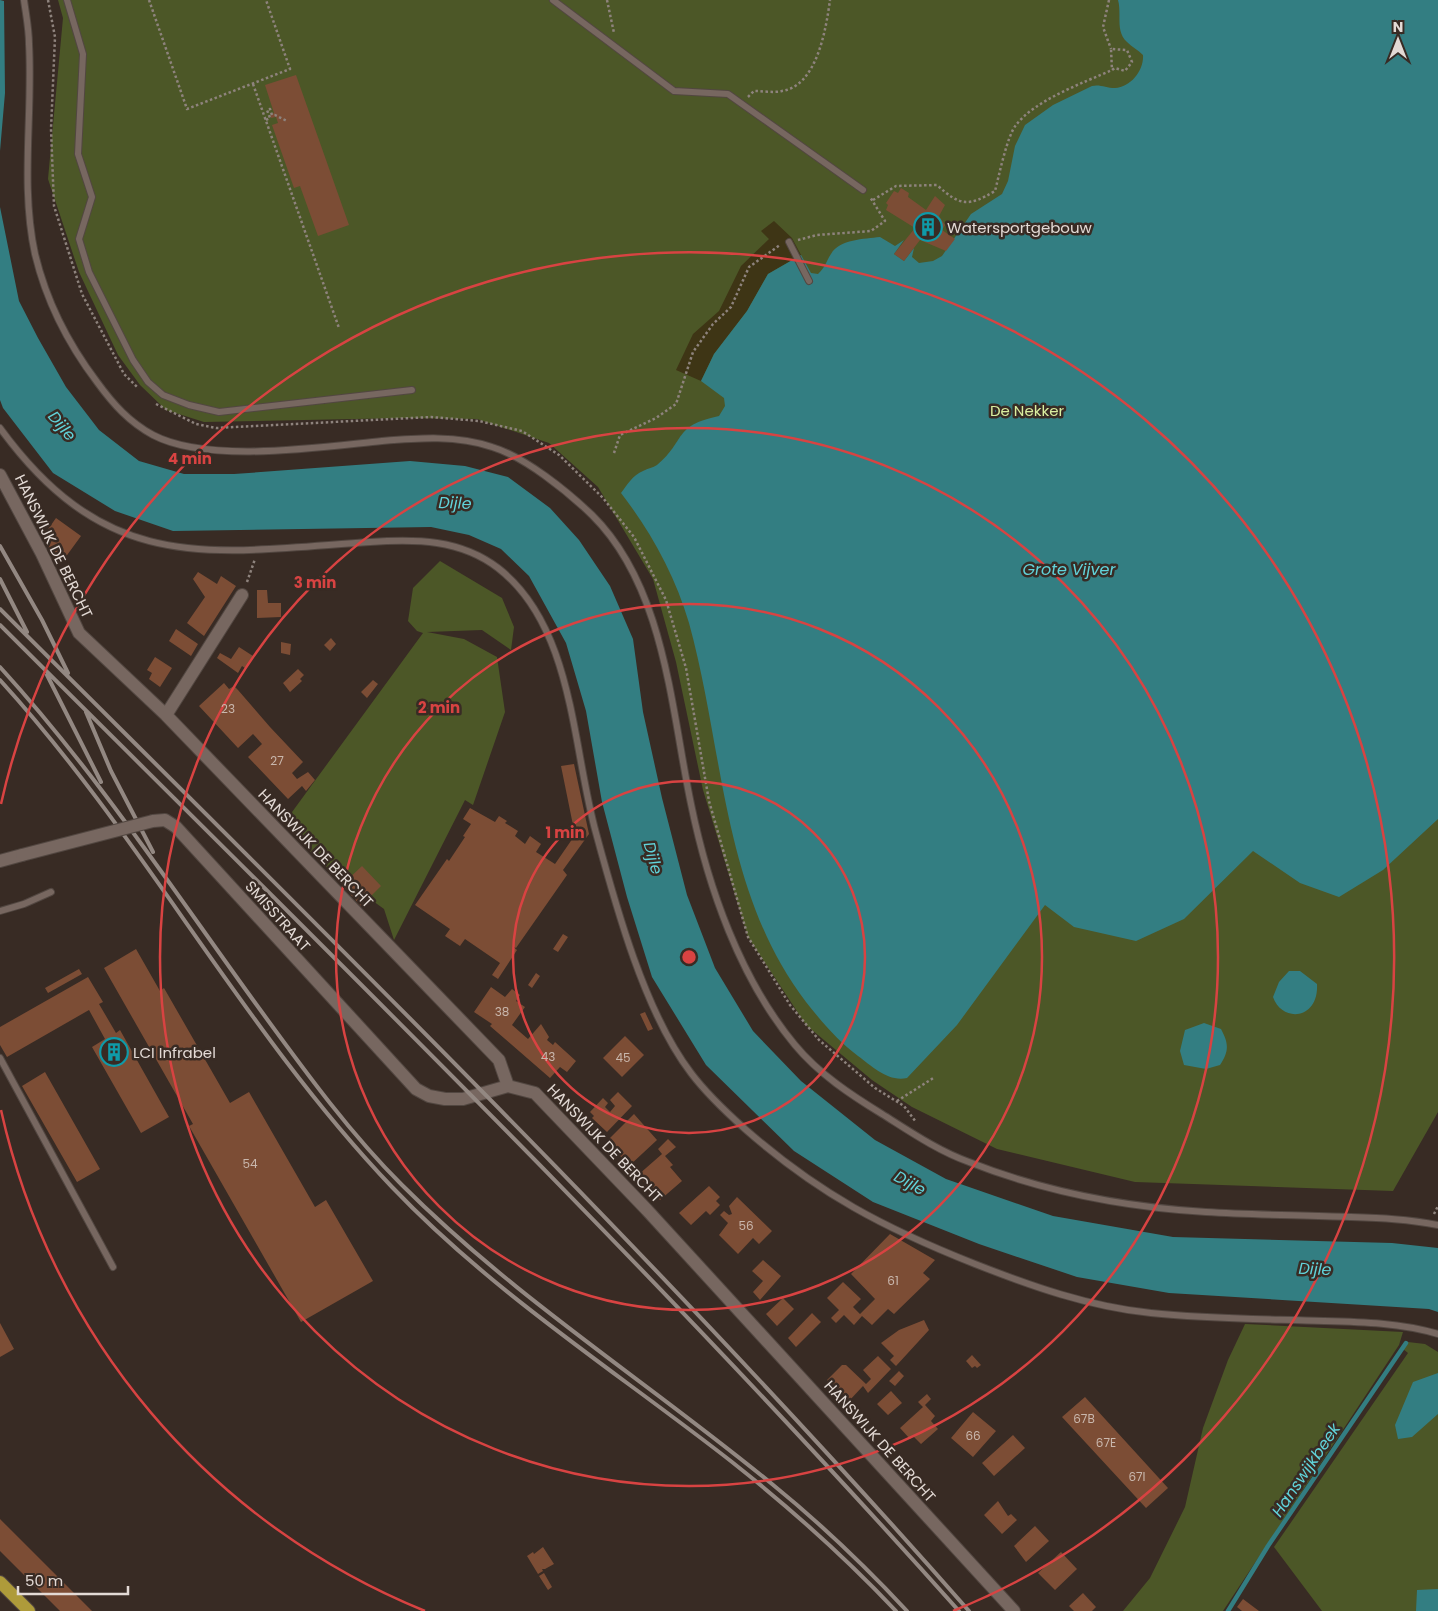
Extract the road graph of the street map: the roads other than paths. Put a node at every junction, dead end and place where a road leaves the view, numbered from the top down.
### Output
1 (24, 0) edge
2 (67, 0) edge
3 (553, 0) edge
4 (863, 190) road end
5 (789, 242) road end
6 (809, 282) dead end
7 (412, 390) dead end
8 (0, 428) edge
9 (0, 475) edge
10 (242, 595) road end
11 (166, 715) junction
12 (0, 861) edge
13 (51, 892) dead end
14 (0, 910) edge
15 (0, 1058) edge
16 (508, 1086) junction
17 (1438, 1225) edge
18 (113, 1267) dead end
19 (1438, 1334) edge
20 (0, 1582) edge
21 (29, 1611) edge
22 (1014, 1611) edge

1 - 17 lane
2 - 7 lane
3 - 4 lane
5 - 6 lane
8 - 19 lane
9 - 11 street, HANSWIJK DE BERCHT
10 - 11 street
11 - 16 street, HANSWIJK DE BERCHT
12 - 16 street, SMISSTRAAT, bridge
13 - 14 lane
15 - 18 lane
16 - 22 street, HANSWIJK DE BERCHT
20 - 21 main road

